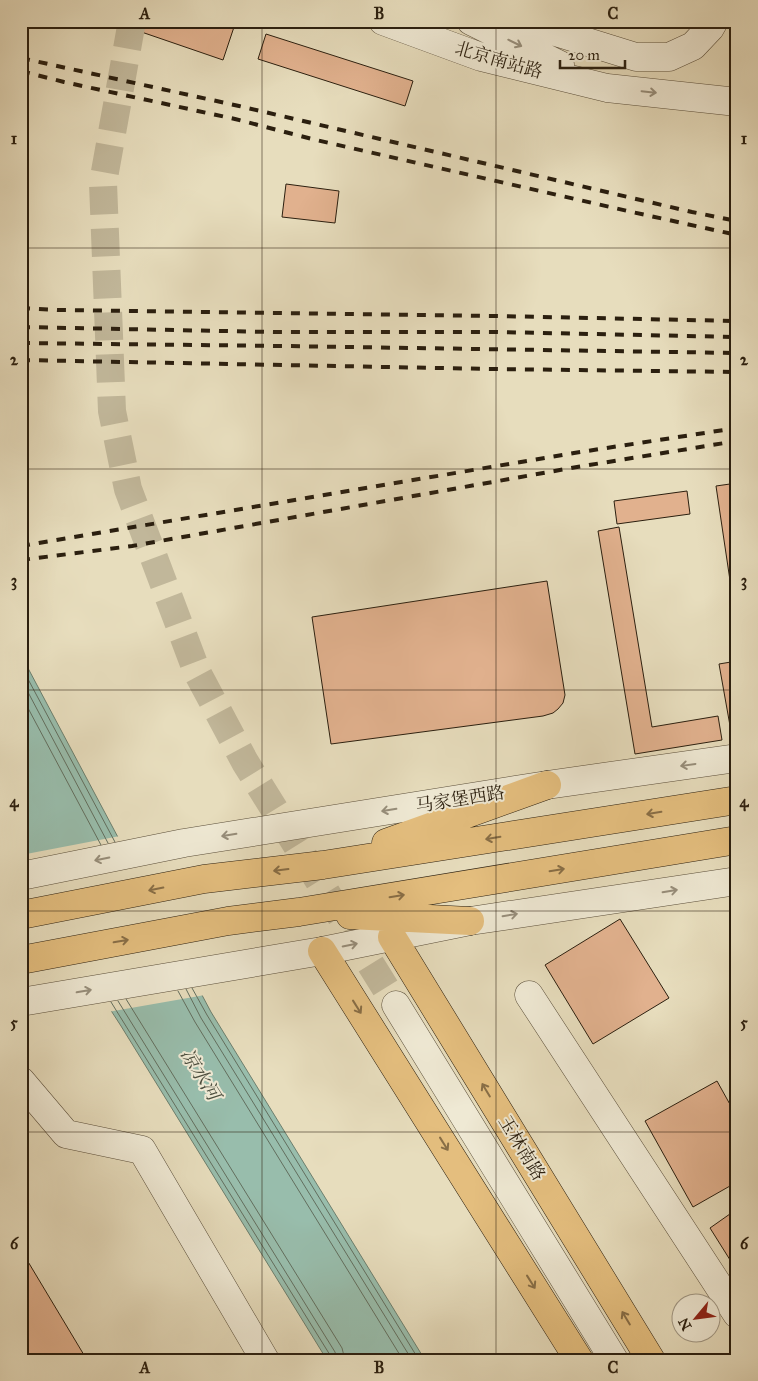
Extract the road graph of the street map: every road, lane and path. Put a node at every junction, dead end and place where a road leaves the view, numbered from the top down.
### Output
1 (383, 21) edge
2 (471, 21) edge
3 (520, 21) edge
4 (714, 21) edge
5 (607, 88) junction
6 (737, 102) edge
7 (737, 758) edge
8 (547, 785) junction
9 (737, 800) edge
10 (737, 840) edge
11 (323, 865) junction
12 (21, 876) edge
13 (737, 881) edge
14 (299, 912) junction
15 (21, 915) edge
16 (470, 921) junction
17 (392, 937) junction
18 (322, 951) junction
19 (21, 960) edge
20 (529, 995) dead end
21 (29, 1001) edge
22 (396, 1005) tunnel mouth
23 (21, 1081) edge
24 (737, 1314) edge
25 (265, 1360) edge
26 (579, 1360) edge
27 (614, 1360) edge
28 (651, 1360) edge

1 - 5 street, 北京南站路
2 -> 5 street
3 - 4 street
5 -> 6 street, 北京南站路
7 -> 8 street, 马家堡西路
8 - 11 main road
8 -> 12 street, 马家堡西路
9 -> 11 main road
14 -> 10 main road
11 -> 15 main road
16 -> 13 street
14 - 16 main road
19 -> 14 main road
16 - 17 street
18 -> 17 street
28 -> 17 main road, 玉林南路
21 -> 18 street
18 -> 26 main road
20 - 24 street
22 - 27 street, 玉林南路
23 - 25 street

